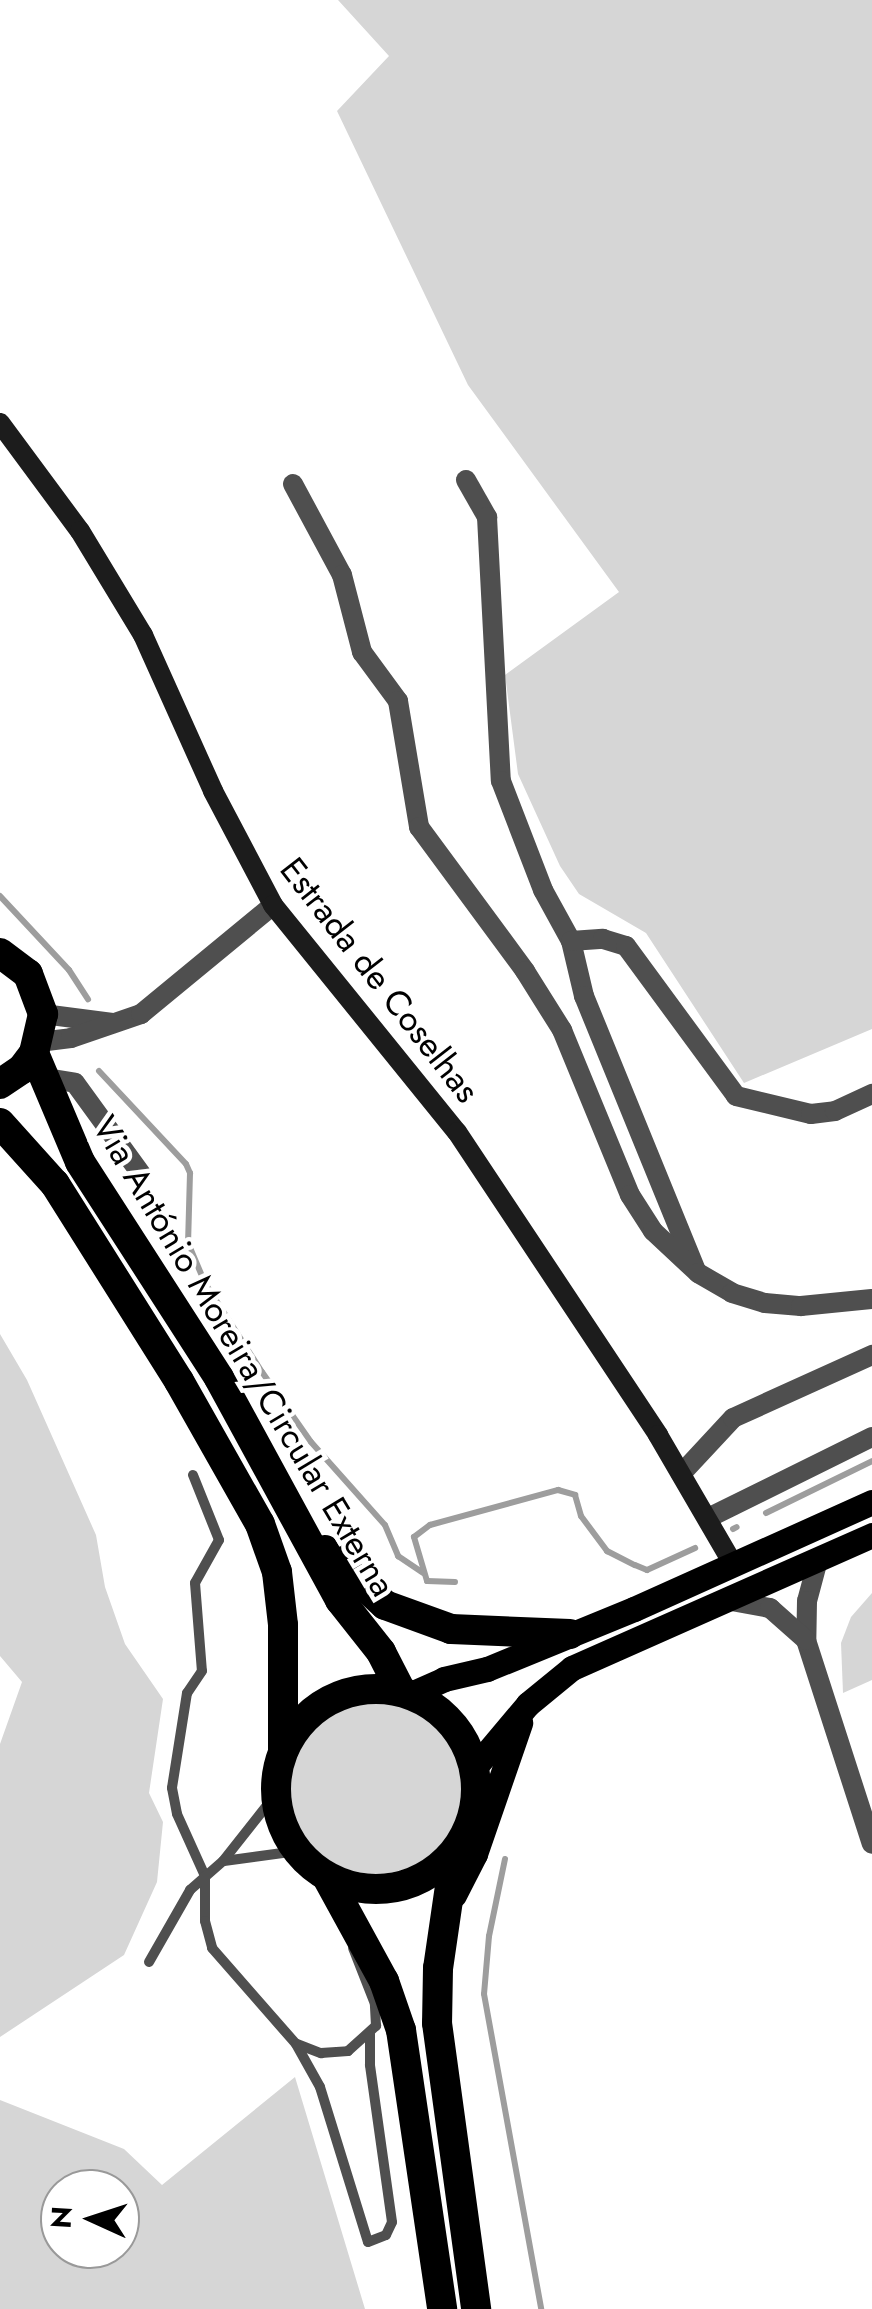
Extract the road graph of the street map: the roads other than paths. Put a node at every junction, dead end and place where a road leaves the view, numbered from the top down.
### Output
1 (0, 423) edge
2 (466, 480) dead end
3 (293, 484) dead end
4 (272, 905) junction
5 (571, 942) junction
6 (0, 953) edge
7 (40, 1047) junction
8 (0, 1084) edge
9 (872, 1094) edge
10 (0, 1122) edge
11 (142, 1174) dead end
12 (698, 1273) junction
13 (872, 1299) edge
14 (872, 1355) edge
15 (872, 1437) edge
16 (681, 1474) junction
17 (193, 1476) dead end
18 (872, 1502) edge
19 (292, 1512) junction
20 (708, 1518) junction
21 (872, 1535) edge
22 (818, 1560) junction
23 (733, 1564) junction
24 (726, 1600) junction
25 (570, 1634) junction
26 (806, 1640) junction
27 (406, 1692) junction
28 (528, 1704) junction
29 (283, 1751) junction
30 (475, 1767) junction
31 (276, 1794) junction
32 (872, 1844) edge
33 (297, 1851) junction
34 (455, 1852) junction
35 (223, 1861) junction
36 (206, 1876) junction
37 (326, 1877) junction
38 (445, 1913) junction
39 (353, 1922) junction
40 (149, 1962) dead end
41 (370, 2034) junction
42 (296, 2044) junction
43 (442, 2309) edge
44 (476, 2309) edge

1 - 4 street, Estrada de Coselhas
2 - 5 street
3 - 12 street
4 - 7 street
4 - 16 street, Estrada de Coselhas
5 - 9 street
5 - 12 street
6 - 7 highway, Via António Moreira/Circular Externa
7 - 8 highway
7 - 11 street
7 - 19 highway, Via António Moreira/Circular Externa
10 - 29 highway, Via António Moreira/Circular Externa
12 - 13 street
14 - 16 street
15 - 20 street
16 - 20 street, Estrada de Coselhas
17 - 36 lane
18 - 23 main road
19 - 25 highway
19 - 27 highway, Via António Moreira/Circular Externa
20 - 23 street, Estrada de Coselhas
21 - 22 main road
22 - 24 main road
22 - 26 street
23 - 25 main road
24 - 26 street
24 - 28 main road
25 - 27 main road
26 - 32 street
27 - 29 highway
27 - 30 highway
28 - 30 main road
28 - 38 main road
29 - 31 highway
30 - 34 highway
31 - 33 highway
31 - 35 lane
33 - 35 lane
33 - 37 highway
34 - 37 highway
34 - 38 highway
35 - 36 lane
36 - 40 lane
36 - 42 lane
37 - 39 highway
38 - 44 highway
39 - 41 lane
39 - 43 highway
41 - 42 lane
41 - 42 lane

